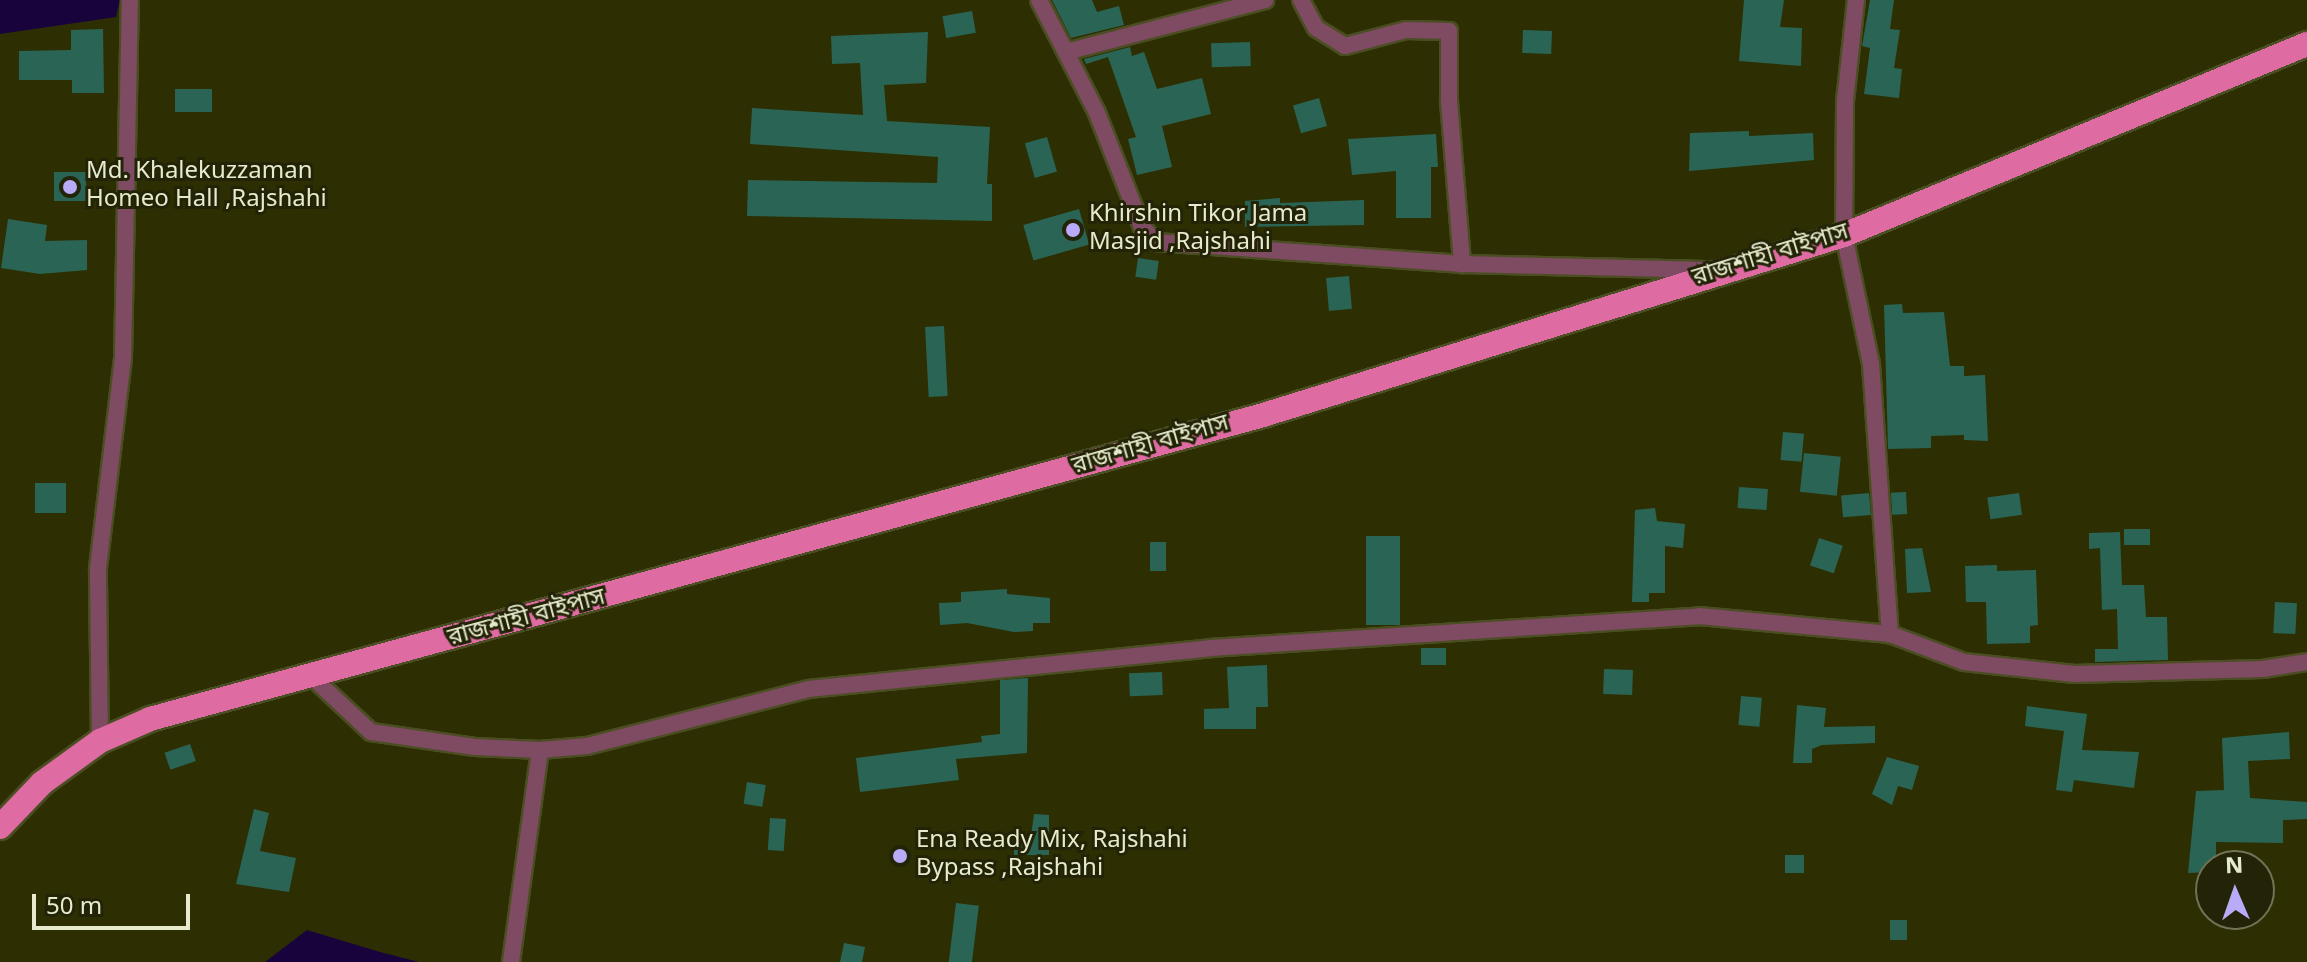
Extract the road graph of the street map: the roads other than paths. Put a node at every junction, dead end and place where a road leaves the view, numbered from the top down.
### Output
1 (130, 0) edge
2 (1039, 0) edge
3 (1265, 0) edge
4 (1301, 0) edge
5 (1856, 0) edge
6 (2307, 44) edge
7 (1066, 52) junction
8 (1844, 235) junction
9 (1462, 264) junction
10 (1723, 270) junction
11 (1890, 634) junction
12 (2307, 662) edge
13 (312, 677) junction
14 (100, 741) junction
15 (540, 750) junction
16 (0, 827) edge
17 (511, 962) edge

1 - 14 street
2 - 7 street
3 - 7 street
4 - 9 street
5 - 8 street
6 - 8 highway, রাজশাহী বাইপাস
7 - 9 street
8 - 10 highway, রাজশাহী বাইপাস
8 - 11 street
9 - 10 street
10 - 13 highway, রাজশাহী বাইপাস
11 - 12 street
11 - 15 street
13 - 14 highway, রাজশাহী বাইপাস
13 - 15 street
14 - 16 highway, রাজশাহী বাইপাস
15 - 17 street

